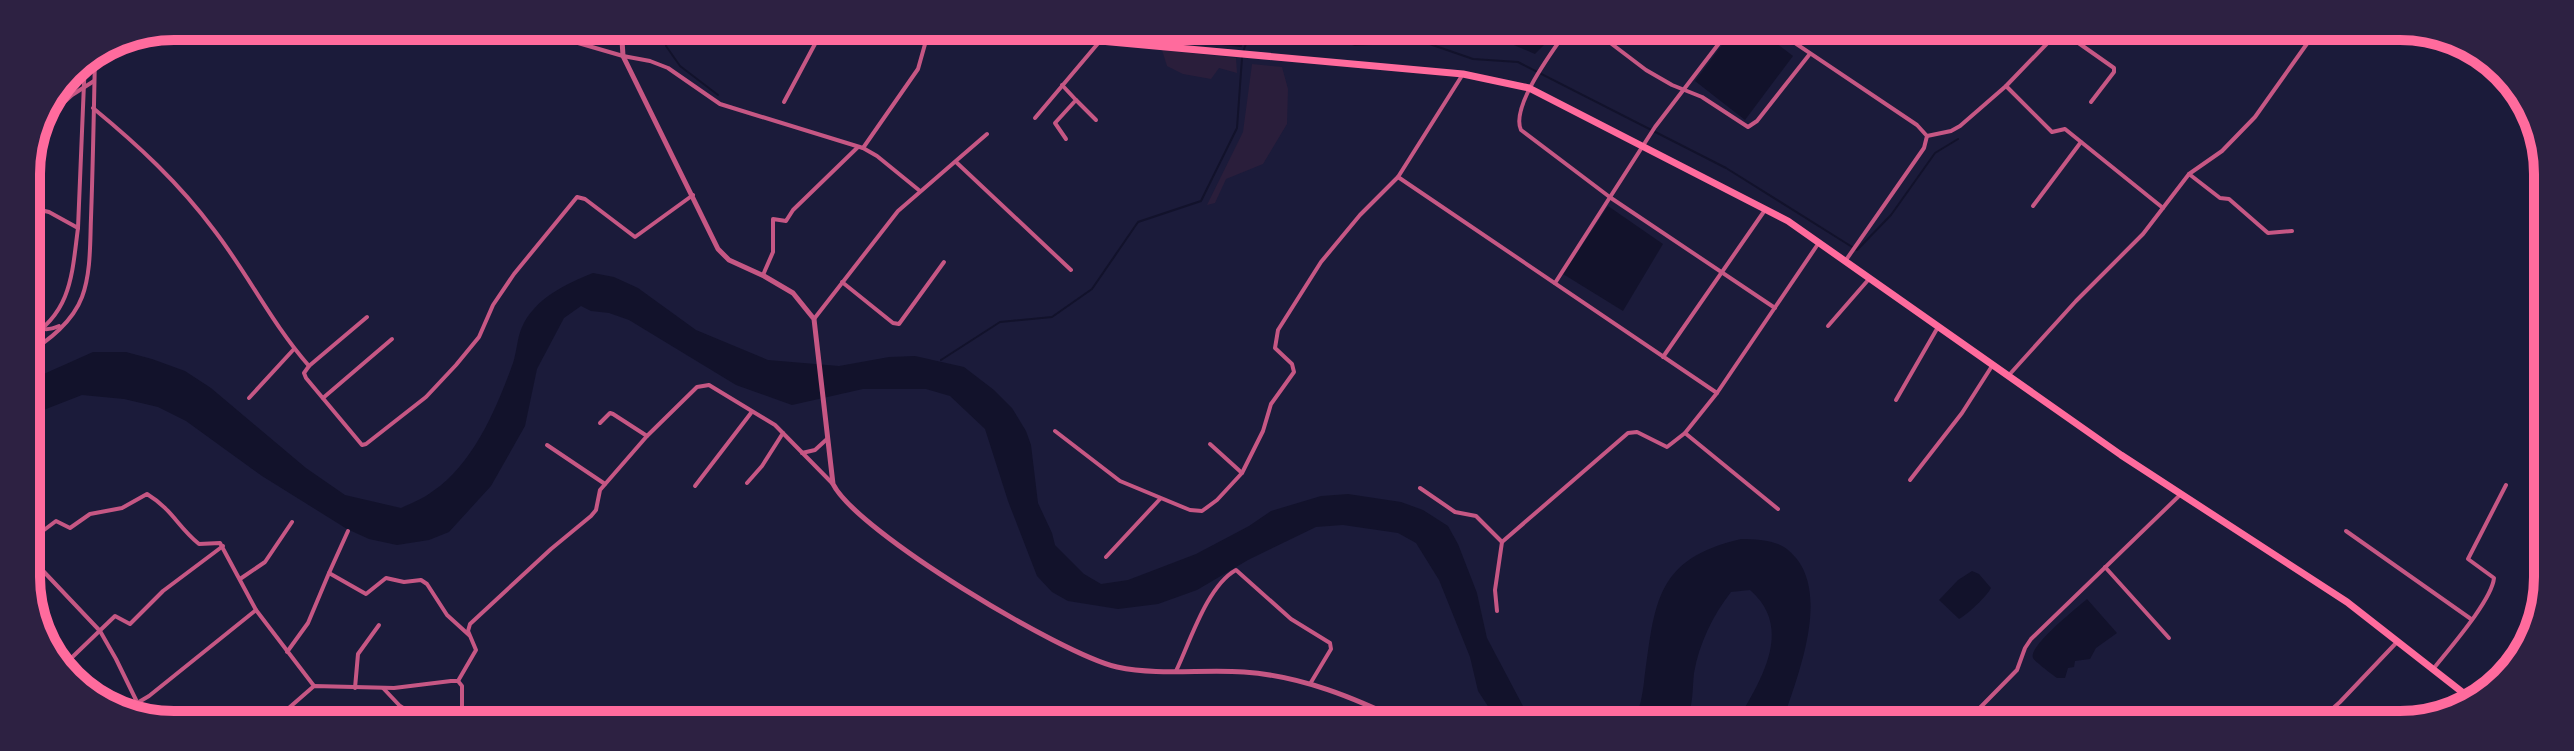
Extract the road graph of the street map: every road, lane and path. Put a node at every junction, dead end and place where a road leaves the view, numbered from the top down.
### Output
1 (568, 40) edge
2 (622, 40) edge
3 (817, 40) edge
4 (926, 40) edge
5 (1082, 40) edge
6 (1560, 40) edge
7 (1606, 40) edge
8 (1721, 40) edge
9 (1789, 40) edge
10 (2050, 40) edge
11 (2074, 40) edge
12 (2310, 40) edge
13 (1100, 41) junction
14 (1809, 55) junction
15 (623, 56) junction
16 (94, 67) edge
17 (85, 74) edge
18 (1463, 74) junction
19 (94, 81) junction
20 (1062, 85) junction
21 (2006, 86) junction
22 (85, 87) junction
23 (1529, 88) junction
24 (1683, 89) junction
25 (1076, 100) junction
26 (784, 102) dead end
27 (2091, 102) dead end
28 (61, 103) edge
29 (93, 108) junction
30 (1035, 118) dead end
31 (1096, 120) dead end
32 (987, 134) dead end
33 (1927, 136) junction
34 (1066, 139) dead end
35 (2081, 142) junction
36 (1642, 147) junction
37 (860, 148) junction
38 (956, 162) junction
39 (2189, 174) junction
40 (1398, 177) junction
41 (920, 191) junction
42 (693, 195) junction
43 (1611, 198) junction
44 (2033, 206) dead end
45 (1766, 208) junction
46 (2163, 208) junction
47 (40, 210) edge
48 (78, 228) junction
49 (2292, 231) dead end
50 (1819, 242) junction
51 (1848, 257) junction
52 (944, 262) dead end
53 (1071, 270) dead end
54 (1723, 274) junction
55 (763, 275) junction
56 (1870, 277) junction
57 (842, 282) junction
58 (1555, 283) junction
59 (1775, 308) junction
60 (367, 317) dead end
61 (814, 319) junction
62 (65, 323) junction
63 (1939, 325) junction
64 (1828, 326) dead end
65 (40, 330) joint
66 (392, 339) dead end
67 (40, 345) edge
68 (294, 349) junction
69 (1663, 357) junction
70 (1993, 364) junction
71 (309, 366) junction
72 (2009, 375) junction
73 (1717, 393) junction
74 (249, 398) dead end
75 (323, 398) junction
76 (1896, 400) dead end
77 (751, 413) junction
78 (600, 423) dead end
79 (1055, 431) dead end
80 (783, 433) junction
81 (1685, 433) junction
82 (828, 435) junction
83 (647, 436) junction
84 (1210, 444) dead end
85 (547, 445) dead end
86 (802, 453) junction
87 (1242, 473) junction
88 (1910, 480) dead end
89 (747, 483) dead end
90 (605, 484) junction
91 (833, 484) junction
92 (2506, 485) dead end
93 (695, 486) dead end
94 (1420, 488) dead end
95 (2181, 495) junction
96 (1160, 499) junction
97 (1778, 509) dead end
98 (292, 522) dead end
99 (348, 531) dead end
100 (2346, 531) dead end
101 (40, 533) edge
102 (1502, 542) junction
103 (223, 546) junction
104 (1106, 557) dead end
105 (2105, 567) junction
106 (40, 568) edge
107 (329, 573) junction
108 (240, 579) junction
109 (256, 610) junction
110 (1497, 611) dead end
111 (2471, 619) junction
112 (379, 625) dead end
113 (100, 631) junction
114 (470, 636) junction
115 (2169, 638) dead end
116 (2397, 642) junction
117 (287, 652) junction
118 (69, 660) edge
119 (2432, 670) junction
120 (1176, 672) junction
121 (458, 681) junction
122 (1310, 684) junction
123 (314, 686) junction
124 (355, 688) junction
125 (383, 688) junction
126 (2465, 694) edge
127 (138, 704) joint
128 (285, 711) edge
129 (408, 711) edge
130 (462, 711) edge
131 (1379, 711) edge
132 (1977, 711) edge
133 (2329, 711) edge

1 - 15 street
2 - 15 street
3 - 26 street
4 - 37 street
5 - 13 main road
6 - 23 street
7 - 24 street
8 - 24 street
9 - 14 street
10 - 21 street
11 - 27 street
12 - 39 street
13 - 18 main road
13 - 20 street
14 - 24 street
14 - 33 street
15 - 37 street
15 - 42 street
16 - 19 street
17 - 22 street
18 - 23 main road
18 - 40 street
19 - 22 street
19 - 29 street
20 - 25 street
20 - 30 street
21 - 33 street
21 - 35 street
22 - 28 street
22 - 48 street
23 - 36 main road
23 - 43 street
24 - 36 street
25 - 31 street
25 - 34 street
29 - 62 street
29 - 68 street
32 - 38 street
33 - 51 street
35 - 44 street
35 - 46 street
36 - 43 street
36 - 45 main road
37 - 41 street
37 - 55 street
38 - 41 street
38 - 53 street
39 - 46 street
39 - 49 street
40 - 58 street
40 - 87 street
41 - 57 street
42 - 55 street
42 - 75 street
43 - 54 street
43 - 58 street
45 - 50 main road
45 - 54 street
46 - 72 street
47 - 48 street
48 - 65 street
50 - 51 main road
50 - 59 street
51 - 56 main road
52 - 57 street
54 - 59 street
54 - 69 street
55 - 61 street
56 - 63 main road
56 - 64 street
57 - 61 street
58 - 69 street
59 - 73 street
60 - 71 street
61 - 82 street
62 - 65 street
62 - 67 street
63 - 70 main road
63 - 76 street
66 - 75 street
68 - 71 street
68 - 74 street
69 - 73 street
70 - 72 main road
70 - 88 street
71 - 75 street
72 - 95 main road
73 - 81 street
77 - 80 street
77 - 83 street
77 - 93 street
78 - 83 street
79 - 96 street
80 - 86 street
80 - 89 street
81 - 97 street
81 - 102 street
82 - 86 street
82 - 91 street
83 - 90 street
84 - 87 street
85 - 90 street
86 - 91 street
87 - 96 street
90 - 114 street
91 - 120 street
92 - 111 street
94 - 102 street
95 - 105 street
95 - 116 main road
96 - 104 street
98 - 108 street
99 - 107 street
100 - 111 street
101 - 103 street
102 - 110 street
103 - 108 street
103 - 113 street
105 - 115 street
105 - 132 street
106 - 113 street
107 - 114 street
107 - 117 street
108 - 109 street
109 - 117 street
109 - 127 street
111 - 119 street
112 - 124 street
113 - 118 street
113 - 127 street
114 - 121 street
116 - 119 main road
116 - 133 street
117 - 123 street
119 - 126 main road
120 - 122 street
120 - 122 street
121 - 125 street
121 - 130 street
122 - 131 street
123 - 124 street
123 - 128 street
124 - 125 street
125 - 129 street

